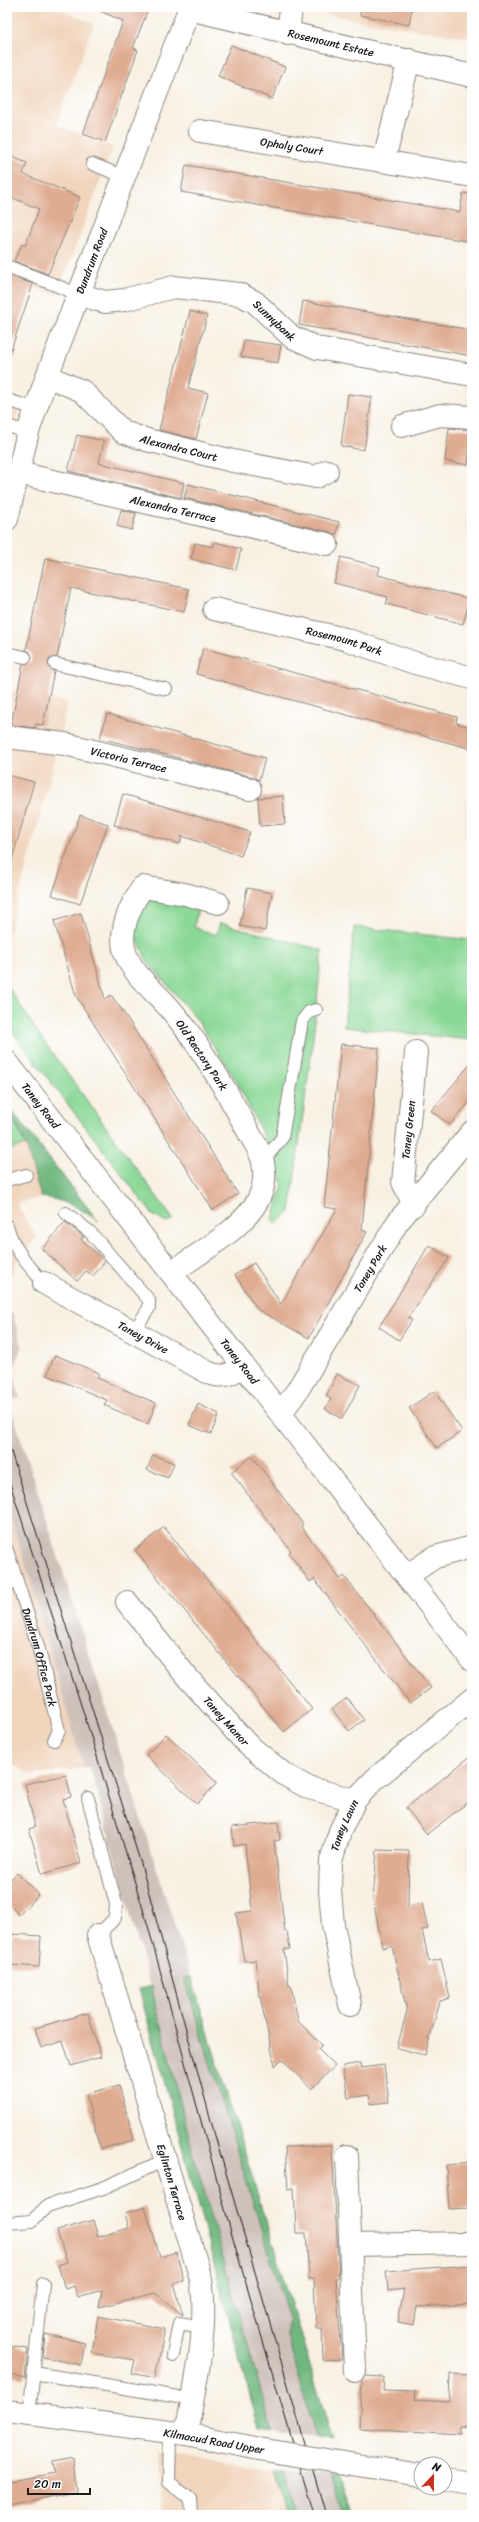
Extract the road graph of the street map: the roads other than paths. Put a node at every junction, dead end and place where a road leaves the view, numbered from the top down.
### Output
1 (291, 7) edge
2 (190, 8) edge
3 (288, 34) junction
4 (409, 60) junction
5 (472, 76) edge
6 (200, 131) dead end
7 (384, 160) junction
8 (92, 164) dead end
9 (472, 176) edge
10 (125, 177) junction
11 (7, 266) edge
12 (78, 294) junction
13 (472, 375) edge
14 (47, 376) junction
15 (7, 400) edge
16 (36, 409) junction
17 (472, 417) edge
18 (7, 426) edge
19 (402, 426) dead end
20 (28, 432) junction
21 (327, 471) dead end
22 (18, 473) junction
23 (8, 510) edge
24 (327, 544) dead end
25 (214, 609) dead end
26 (7, 653) edge
27 (25, 657) dead end
28 (55, 664) dead end
29 (472, 678) edge
30 (166, 689) dead end
31 (7, 737) edge
32 (250, 789) dead end
33 (218, 903) dead end
34 (316, 1010) dead end
35 (416, 1052) dead end
36 (11, 1071) edge
37 (472, 1132) edge
38 (263, 1161) junction
39 (26, 1175) dead end
40 (7, 1180) edge
41 (414, 1205) junction
42 (66, 1213) dead end
43 (7, 1226) edge
44 (172, 1272) junction
45 (44, 1283) joint
46 (134, 1331) junction
47 (244, 1366) junction
48 (281, 1413) junction
49 (472, 1547) edge
50 (7, 1550) edge
51 (408, 1575) junction
52 (127, 1602) dead end
53 (472, 1660) edge
54 (472, 1699) edge
55 (54, 1740) dead end
56 (88, 1798) dead end
57 (355, 1800) junction
58 (98, 1935) joint
59 (350, 2005) dead end
60 (347, 2156) dead end
61 (165, 2160) junction
62 (7, 2223) edge
63 (472, 2243) edge
64 (351, 2245) junction
65 (43, 2284) dead end
66 (203, 2327) junction
67 (173, 2355) dead end
68 (355, 2371) dead end
69 (40, 2374) dead end
70 (191, 2399) junction
71 (7, 2411) edge
72 (29, 2415) junction
73 (178, 2433) junction
74 (413, 2474) edge
75 (453, 2480) edge
76 (472, 2483) edge
77 (192, 2515) edge

1 - 3 street
2 - 3 street, Rosemount Estate
2 - 10 street, Dundrum Road
3 - 4 street, Rosemount Estate
4 - 5 street, Rosemount Estate
4 - 7 street
6 - 7 street, Ophaly Court
7 - 9 street, Ophaly Court
8 - 10 lane
10 - 12 street, Dundrum Road
11 - 12 lane
12 - 13 street, Sunnybank
12 - 14 street, Dundrum Road
14 - 16 street, Dundrum Road
14 - 21 street, Alexandra Court
15 - 16 lane
16 - 20 street, Dundrum Road
17 - 19 street
18 - 20 lane
20 - 22 street, Dundrum Road
22 - 23 street, Dundrum Road
22 - 24 street, Alexandra Terrace
25 - 29 street, Rosemount Park
26 - 27 lane
28 - 30 lane
31 - 32 street, Victoria Terrace
33 - 38 street, Old Rectory Park
34 - 38 lane
35 - 41 street, Taney Green
36 - 44 street, Taney Road
37 - 41 street, Taney Park
38 - 44 street, Old Rectory Park
39 - 40 lane
41 - 48 street, Taney Park
42 - 46 lane
43 - 45 lane
44 - 47 street, Taney Road
45 - 46 street, Taney Drive
46 - 47 street, Taney Drive
47 - 48 street, Taney Road
48 - 51 street, Taney Road
49 - 51 street
50 - 55 lane, Dundrum Office Park
51 - 53 street, Taney Road
52 - 57 street, Taney Manor
54 - 57 street, Taney Lawn
56 - 58 lane
57 - 59 street, Taney Lawn
58 - 61 street, Eglinton Terrace
60 - 64 street
61 - 62 lane
61 - 66 street, Eglinton Terrace
63 - 64 street
64 - 68 street
65 - 72 lane
66 - 67 lane
66 - 70 street, Eglinton Terrace
69 - 70 lane
70 - 73 street, Eglinton Terrace
71 - 72 street, Kilmacud Road Upper
72 - 73 street, Kilmacud Road Upper
73 - 74 street, Kilmacud Road Upper, bridge
73 - 77 lane
75 - 76 street

